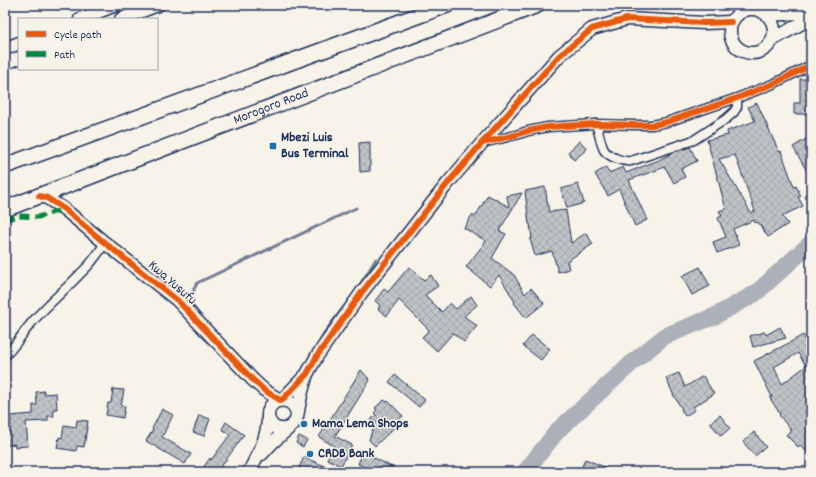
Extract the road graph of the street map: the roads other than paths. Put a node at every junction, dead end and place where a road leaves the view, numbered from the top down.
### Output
1 (116, 5) edge
2 (158, 5) edge
3 (447, 5) edge
4 (537, 5) edge
5 (758, 9) edge
6 (811, 10) edge
7 (735, 14) edge
8 (83, 18) edge
9 (124, 18) edge
10 (811, 20) edge
11 (772, 40) junction
12 (18, 43) edge
13 (5, 48) edge
14 (18, 58) edge
15 (5, 63) edge
16 (811, 64) edge
17 (737, 98) junction
18 (596, 124) junction
19 (482, 143) junction
20 (5, 166) edge
21 (39, 196) junction
22 (5, 209) edge
23 (105, 243) junction
24 (5, 356) edge
25 (307, 374) junction
26 (253, 380) junction
27 (281, 400) junction
28 (268, 416) junction
29 (297, 416) junction
30 (289, 428) junction
31 (251, 468) edge

1 - 8 street
2 - 9 street
3 - 20 highway
4 - 21 highway, Morogoro Road
5 - 6 street
5 - 7 street
5 - 11 street
7 - 11 street
7 - 19 street
10 - 11 street
12 - 13 street
14 - 15 street
16 - 17 street
17 - 18 street
17 - 18 street
18 - 19 street
19 - 25 street
21 - 22 highway, Morogoro Road
21 - 23 street, Kwa Yusufu
23 - 24 street
23 - 26 street, Kwa Yusufu
25 - 27 street
25 - 29 street
26 - 27 street, Kwa Yusufu
26 - 28 street, Kwa Yusufu
27 - 28 street
27 - 29 street
28 - 30 street
28 - 31 street, Kwa Yusufu
29 - 30 street
30 - 31 street, Kwa Yusufu

